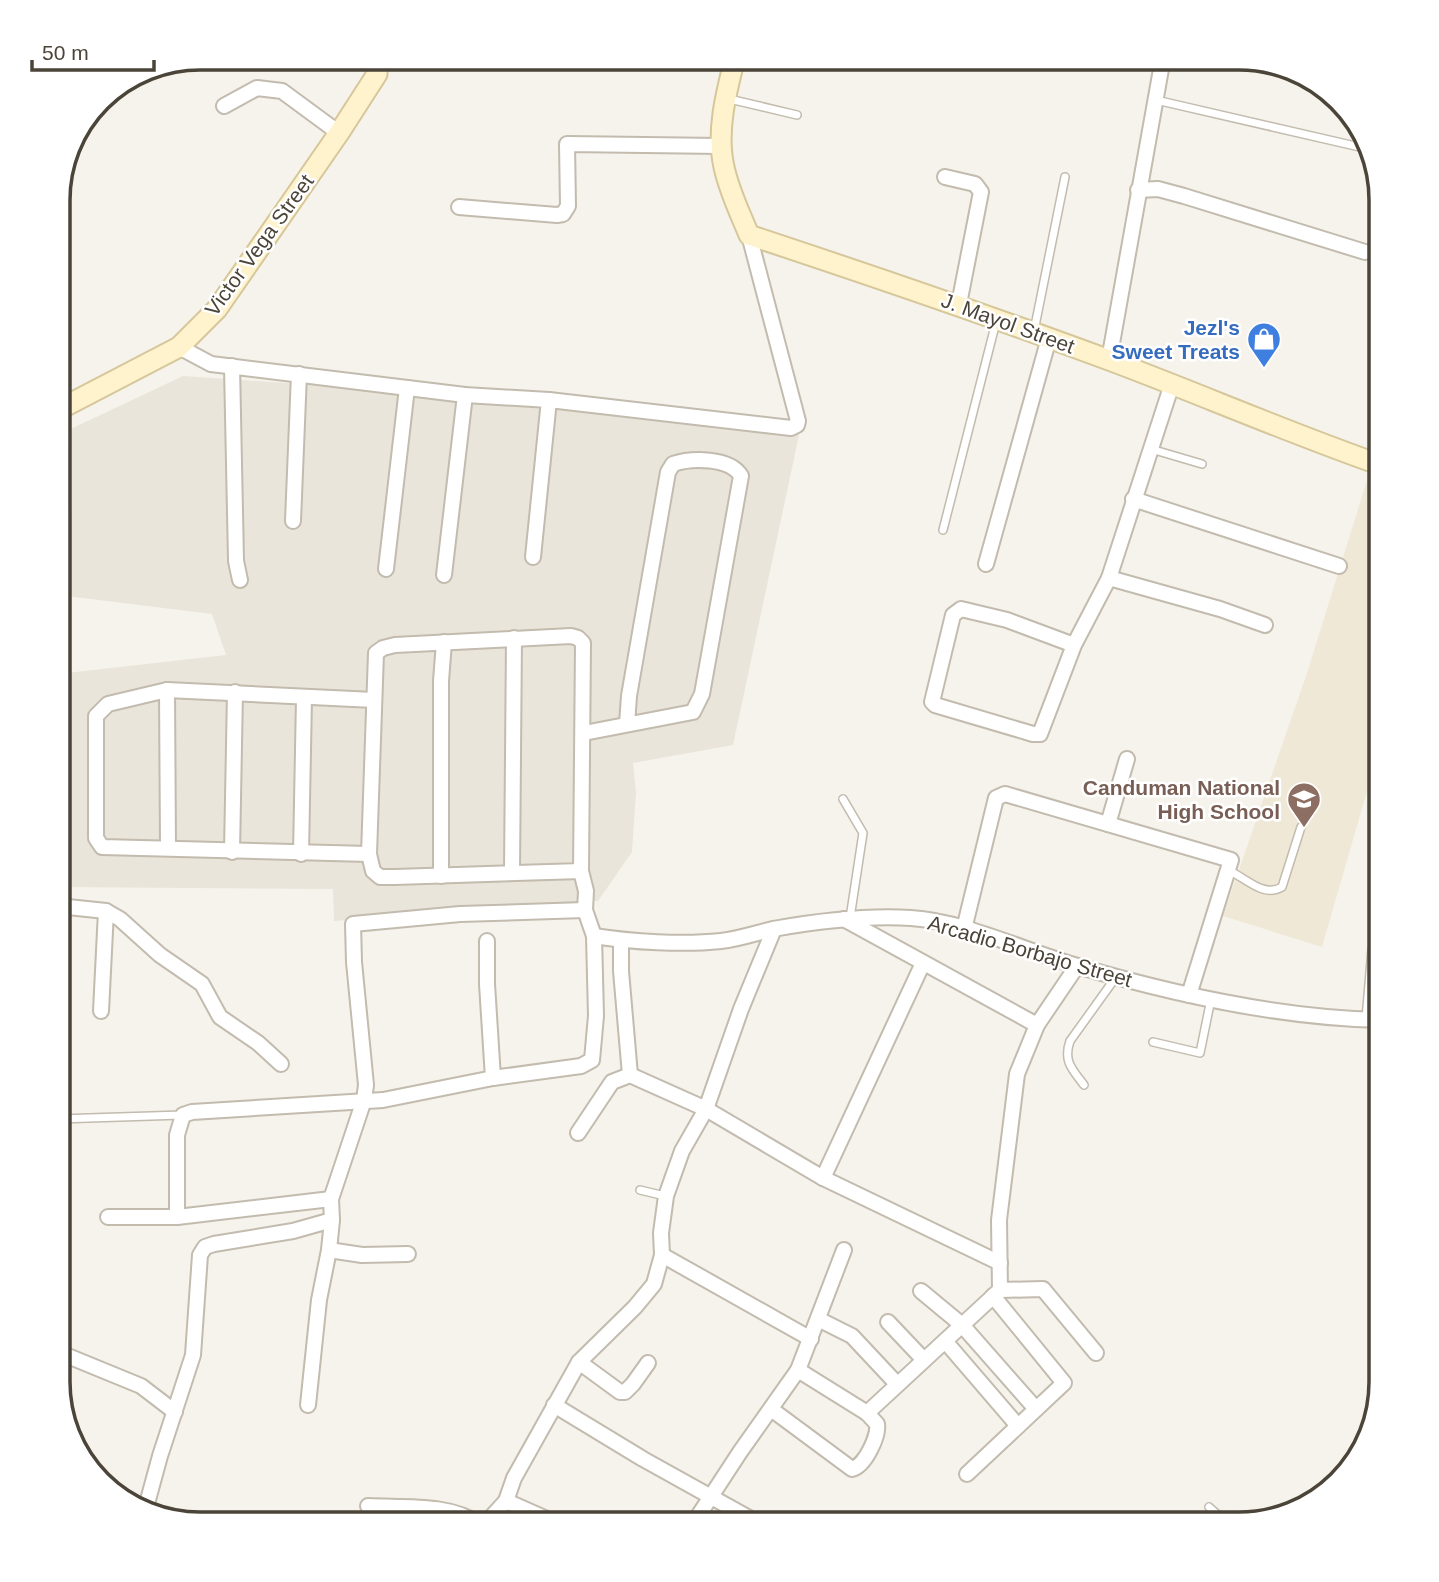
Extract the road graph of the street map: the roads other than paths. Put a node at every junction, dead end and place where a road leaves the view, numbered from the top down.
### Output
1 (378, 70) edge
2 (730, 70) edge
3 (1161, 70) edge
4 (725, 98) junction
5 (1155, 100) junction
6 (224, 106) dead end
7 (797, 115) dead end
8 (339, 133) junction
9 (722, 146) junction
10 (1358, 147) edge
11 (945, 177) dead end
12 (1065, 177) dead end
13 (1138, 190) junction
14 (459, 206) dead end
15 (749, 235) junction
16 (1366, 252) dead end
17 (959, 304) junction
18 (997, 318) junction
19 (1041, 335) junction
20 (179, 347) junction
21 (1109, 360) junction
22 (232, 366) junction
23 (299, 374) junction
24 (1172, 384) junction
25 (407, 388) junction
26 (465, 395) junction
27 (549, 400) junction
28 (70, 405) edge
29 (1150, 449) junction
30 (1369, 461) edge
31 (1202, 464) dead end
32 (1133, 499) junction
33 (293, 521) dead end
34 (943, 530) dead end
35 (533, 557) dead end
36 (986, 565) dead end
37 (1339, 566) dead end
38 (386, 569) dead end
39 (444, 575) dead end
40 (1109, 579) junction
41 (240, 580) dead end
42 (1265, 625) dead end
43 (514, 638) junction
44 (444, 642) junction
45 (1074, 645) junction
46 (167, 691) junction
47 (235, 692) junction
48 (304, 698) junction
49 (374, 700) junction
50 (627, 724) junction
51 (584, 733) junction
52 (1127, 759) dead end
53 (842, 799) dead end
54 (1108, 824) junction
55 (1300, 827) dead end
56 (168, 848) junction
57 (232, 852) junction
58 (301, 854) junction
59 (369, 854) junction
60 (1228, 870) junction
61 (512, 873) junction
62 (441, 876) junction
63 (583, 891) junction
64 (70, 907) edge
65 (106, 911) junction
66 (846, 918) junction
67 (775, 929) junction
68 (964, 929) junction
69 (594, 936) junction
70 (621, 940) junction
71 (487, 941) dead end
72 (923, 963) junction
73 (1077, 966) junction
74 (1116, 977) junction
75 (1369, 984) edge
76 (1189, 995) junction
77 (1211, 999) junction
78 (101, 1011) dead end
79 (1366, 1020) joint
80 (1037, 1025) junction
81 (1153, 1042) dead end
82 (281, 1064) dead end
83 (630, 1075) junction
84 (493, 1078) junction
85 (1084, 1085) dead end
86 (364, 1100) junction
87 (706, 1109) junction
88 (183, 1115) junction
89 (70, 1119) edge
90 (578, 1133) dead end
91 (822, 1178) junction
92 (640, 1190) dead end
93 (666, 1196) junction
94 (331, 1199) junction
95 (107, 1217) dead end
96 (177, 1217) junction
97 (332, 1220) junction
98 (329, 1250) junction
99 (844, 1250) dead end
100 (408, 1254) dead end
101 (662, 1255) junction
102 (1000, 1263) junction
103 (922, 1292) dead end
104 (996, 1293) junction
105 (818, 1319) junction
106 (888, 1322) dead end
107 (962, 1325) junction
108 (811, 1339) junction
109 (945, 1341) junction
110 (1096, 1353) dead end
111 (70, 1357) edge
112 (924, 1360) junction
113 (579, 1362) junction
114 (648, 1363) dead end
115 (798, 1370) junction
116 (897, 1384) junction
117 (308, 1405) dead end
118 (554, 1405) junction
119 (771, 1409) junction
120 (1036, 1409) junction
121 (175, 1412) junction
122 (867, 1413) junction
123 (1018, 1426) junction
124 (967, 1474) dead end
125 (711, 1497) junction
126 (148, 1501) edge
127 (506, 1501) junction
128 (368, 1506) dead end
129 (1209, 1507) dead end
130 (454, 1512) edge
131 (496, 1512) edge
132 (531, 1512) edge
133 (701, 1512) edge
134 (729, 1512) edge
135 (1215, 1512) edge

1 - 8 street, Victor Vega Street
2 - 4 street
3 - 5 street
4 - 7 lane
4 - 9 street
5 - 10 lane
5 - 13 street
6 - 8 street
8 - 20 street, Victor Vega Street
9 - 14 street
9 - 15 street
11 - 17 street
12 - 19 lane
13 - 16 street
13 - 21 street
15 - 17 street, J. Mayol Street
15 - 27 street
17 - 18 street, J. Mayol Street
18 - 19 street, J. Mayol Street
18 - 34 lane
19 - 21 street, J. Mayol Street
19 - 36 street
20 - 22 street
20 - 28 street, Victor Vega Street
21 - 24 street, J. Mayol Street
22 - 23 street
22 - 41 street
23 - 25 street
23 - 33 street
24 - 29 street
24 - 30 street, J. Mayol Street
25 - 26 street
25 - 38 street
26 - 27 street
26 - 39 street
27 - 35 street
29 - 31 lane
29 - 32 street
32 - 37 street
32 - 40 street
40 - 42 street
40 - 45 street
43 - 44 street
43 - 51 street
43 - 61 street
44 - 49 street
44 - 62 street
45 - 45 street
46 - 47 street
46 - 56 street
46 - 56 street
47 - 48 street
47 - 57 street
48 - 49 street
48 - 58 street
49 - 59 street
50 - 50 street
50 - 51 street
51 - 63 street
52 - 54 street
53 - 66 lane
54 - 60 street
54 - 68 street
55 - 60 lane
56 - 57 street
57 - 58 street
58 - 59 street
59 - 62 street
60 - 76 street
61 - 62 street
61 - 63 street
63 - 69 street
63 - 86 street
64 - 65 street
65 - 78 street
65 - 82 street
66 - 67 street, Arcadio Borbajo Street
66 - 68 street, Arcadio Borbajo Street
66 - 72 street
67 - 70 street, Arcadio Borbajo Street
67 - 87 street
68 - 73 street, Arcadio Borbajo Street
69 - 70 street, Arcadio Borbajo Street
69 - 84 street
70 - 83 street
71 - 84 street
72 - 80 street
72 - 91 street
73 - 74 street, Arcadio Borbajo Street
73 - 80 street
74 - 76 street, Arcadio Borbajo Street
74 - 85 lane
75 - 79 lane
76 - 77 street, Arcadio Borbajo Street
77 - 79 street, Arcadio Borbajo Street
77 - 81 lane
80 - 102 street
83 - 87 street
83 - 90 street
84 - 86 street
86 - 88 street
86 - 94 street
87 - 91 street
87 - 93 street
88 - 89 lane
88 - 96 street
91 - 102 street
92 - 93 lane
93 - 101 street
94 - 96 street
94 - 97 street
95 - 96 street
97 - 98 street
97 - 121 street
98 - 100 street
98 - 117 street
99 - 105 street
101 - 108 street
101 - 113 street
102 - 104 street
103 - 107 street
104 - 107 street
104 - 110 street
104 - 120 street
105 - 108 street
105 - 116 street
106 - 112 street
107 - 109 street
107 - 120 street
108 - 115 street
109 - 112 street
109 - 123 street
111 - 121 street
112 - 116 street
113 - 114 street
113 - 118 street
115 - 119 street
115 - 122 street
116 - 122 street
118 - 125 street
118 - 127 street
119 - 122 street
119 - 125 street
120 - 123 street
121 - 126 street
123 - 124 street
125 - 133 street
125 - 134 street
127 - 131 street
127 - 132 street
128 - 130 street
129 - 135 lane

